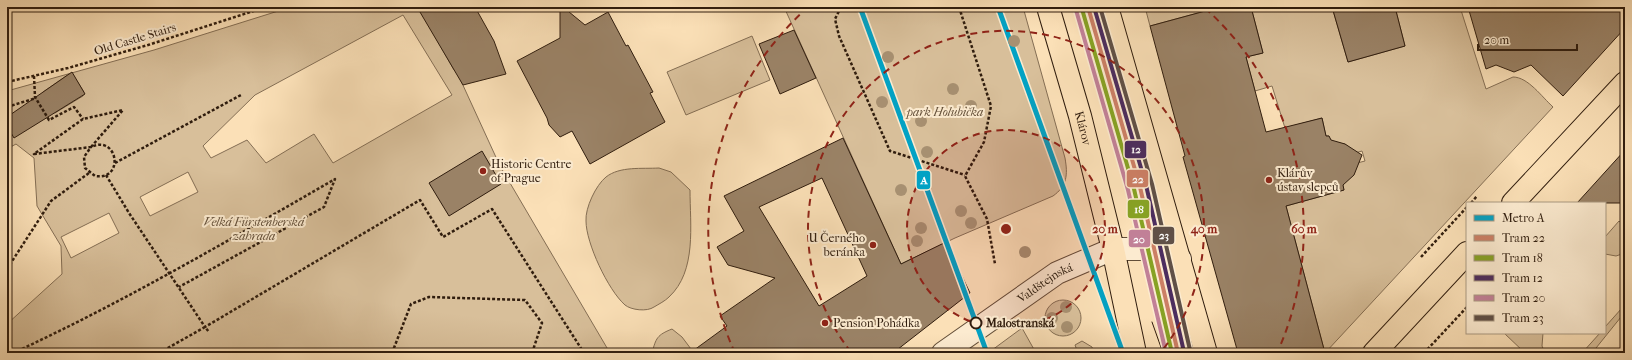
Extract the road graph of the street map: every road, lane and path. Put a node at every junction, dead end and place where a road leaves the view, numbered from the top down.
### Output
1 (266, 7) edge
2 (841, 7) edge
3 (959, 7) edge
4 (1048, 7) edge
5 (1107, 7) edge
6 (34, 76) junction
7 (7, 82) edge
8 (1625, 83) edge
9 (241, 95) dead end
10 (36, 98) junction
11 (7, 107) edge
12 (83, 119) junction
13 (91, 147) junction
14 (115, 163) junction
15 (89, 173) junction
16 (106, 175) junction
17 (965, 176) junction
18 (1477, 196) dead end
19 (1472, 202) edge
20 (1514, 202) edge
21 (1113, 249) junction
22 (1466, 254) edge
23 (1180, 259) junction
24 (996, 264) dead end
25 (7, 269) edge
26 (169, 274) junction
27 (179, 287) junction
28 (1466, 308) edge
29 (205, 327) junction
30 (209, 332) dead end
31 (13, 353) edge
32 (159, 353) edge
33 (392, 353) edge
34 (532, 353) edge
35 (584, 353) edge
36 (943, 353) edge
37 (1135, 353) edge
38 (1206, 353) edge
39 (1374, 353) edge
40 (1424, 353) edge

1 - 6 path, Old Castle Stairs
2 - 17 path
3 - 17 path
4 - 21 main road, Klárov
5 - 23 main road
6 - 7 path, Old Castle Stairs
6 - 10 path
8 - 20 main road
9 - 14 path
10 - 11 path
10 - 12 path
12 - 13 path
12 - 13 path
13 - 14 path
13 - 15 path
14 - 16 path
15 - 16 path
15 - 25 path
16 - 26 path
17 - 24 path
18 - 19 path
21 - 23 street
21 - 36 street, Valdštejnská
21 - 37 main road, Klárov
22 - 39 main road
23 - 38 main road
26 - 27 path
26 - 27 path
26 - 31 path
27 - 29 path
28 - 40 path
29 - 30 path
29 - 32 path
29 - 35 path
33 - 34 path

